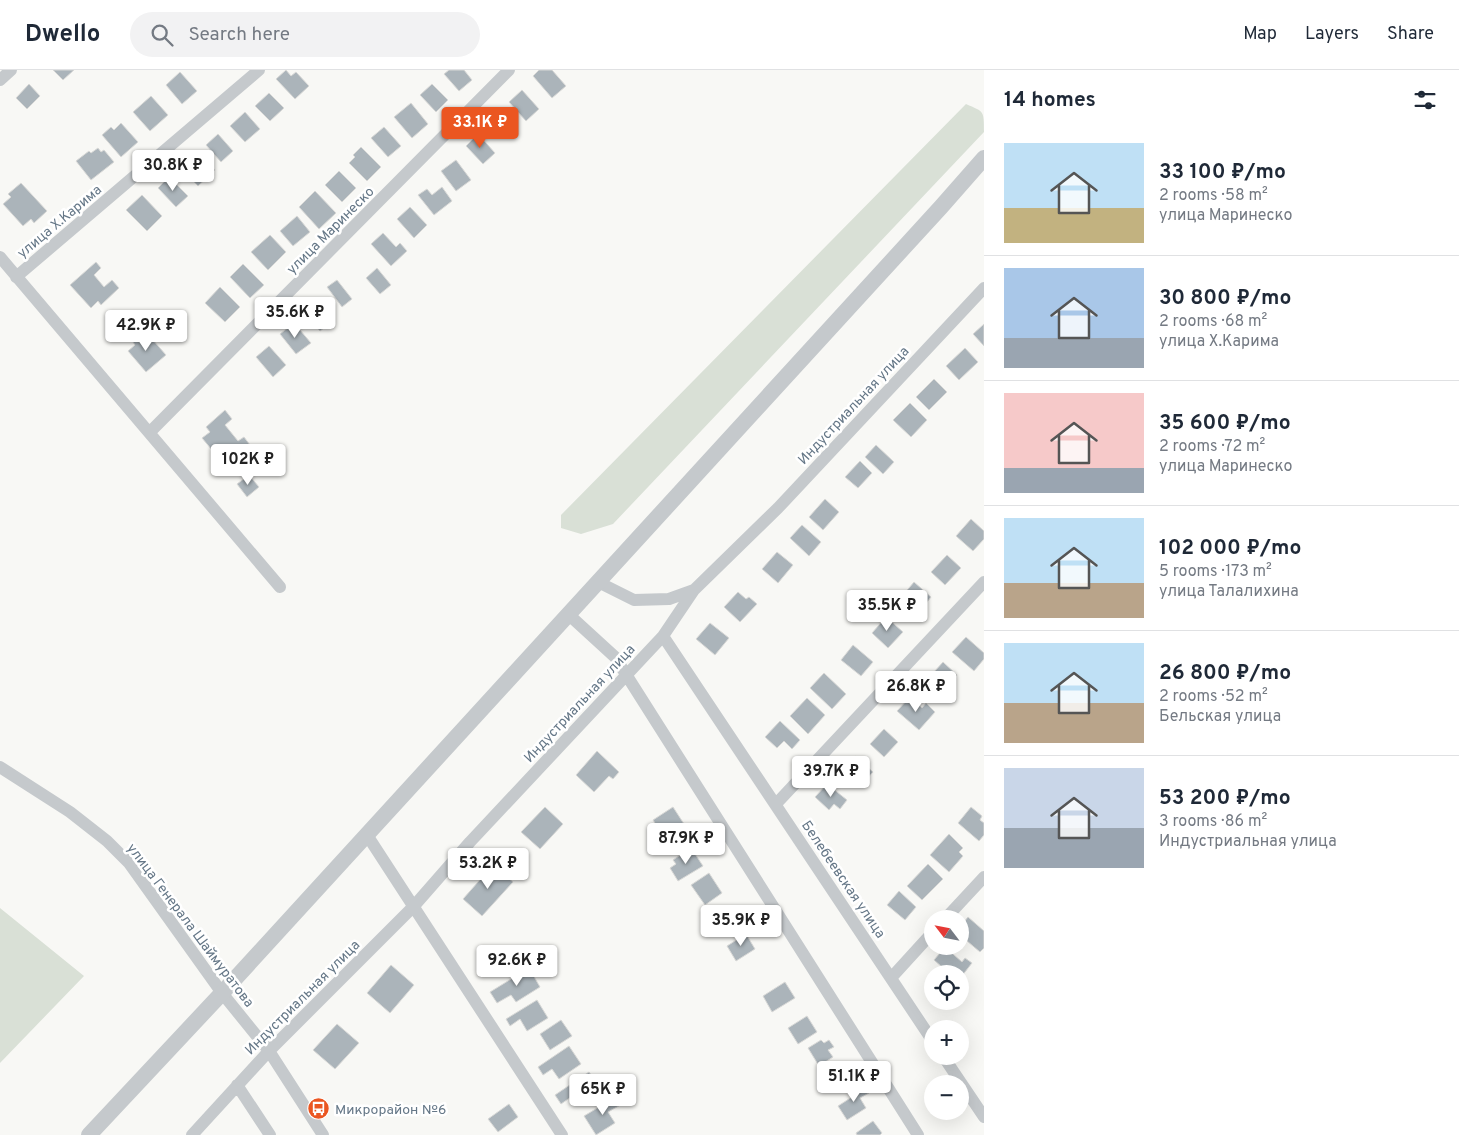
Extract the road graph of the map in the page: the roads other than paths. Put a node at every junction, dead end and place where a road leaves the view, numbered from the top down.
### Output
1 (11, 70) edge
2 (259, 70) edge
3 (509, 70) edge
4 (0, 80) edge
5 (984, 158) edge
6 (0, 257) edge
7 (16, 277) junction
8 (984, 288) edge
9 (150, 432) junction
10 (598, 582) junction
11 (984, 582) edge
12 (280, 587) dead end
13 (694, 590) junction
14 (568, 614) junction
15 (664, 636) junction
16 (625, 675) junction
17 (0, 767) edge
18 (776, 804) junction
19 (366, 835) junction
20 (984, 877) edge
21 (414, 906) junction
22 (953, 910) edge
23 (924, 941) edge
24 (891, 978) junction
25 (222, 993) junction
26 (924, 1028) edge
27 (269, 1051) junction
28 (949, 1065) edge
29 (237, 1085) junction
30 (984, 1117) edge
31 (89, 1135) edge
32 (192, 1135) edge
33 (270, 1135) edge
34 (323, 1135) edge
35 (562, 1135) edge
36 (918, 1135) edge

1 - 4 street
2 - 7 street, улица Х.Карима
3 - 9 street, улица Маринеско
5 - 10 street
6 - 7 street
7 - 9 street
8 - 13 street, Индустриальная улица
9 - 12 street
10 - 13 street
10 - 14 street
11 - 18 street
13 - 15 street, Индустриальная улица
14 - 16 street
14 - 19 street
15 - 16 street, Индустриальная улица
15 - 18 street, Белебеевская улица
16 - 21 street, Индустриальная улица
16 - 36 street
17 - 25 street, улица Генерала Шаймуратова
18 - 24 street, Белебеевская улица
19 - 21 street
19 - 25 street
20 - 22 street
21 - 27 street, Индустриальная улица
21 - 35 street
23 - 24 street
24 - 26 street, Белебеевская улица
25 - 27 street, улица Генерала Шаймуратова
25 - 31 street
27 - 29 street, Индустриальная улица
27 - 34 street, улица Генерала Шаймуратова
28 - 30 street
29 - 32 street, Индустриальная улица
29 - 33 street

